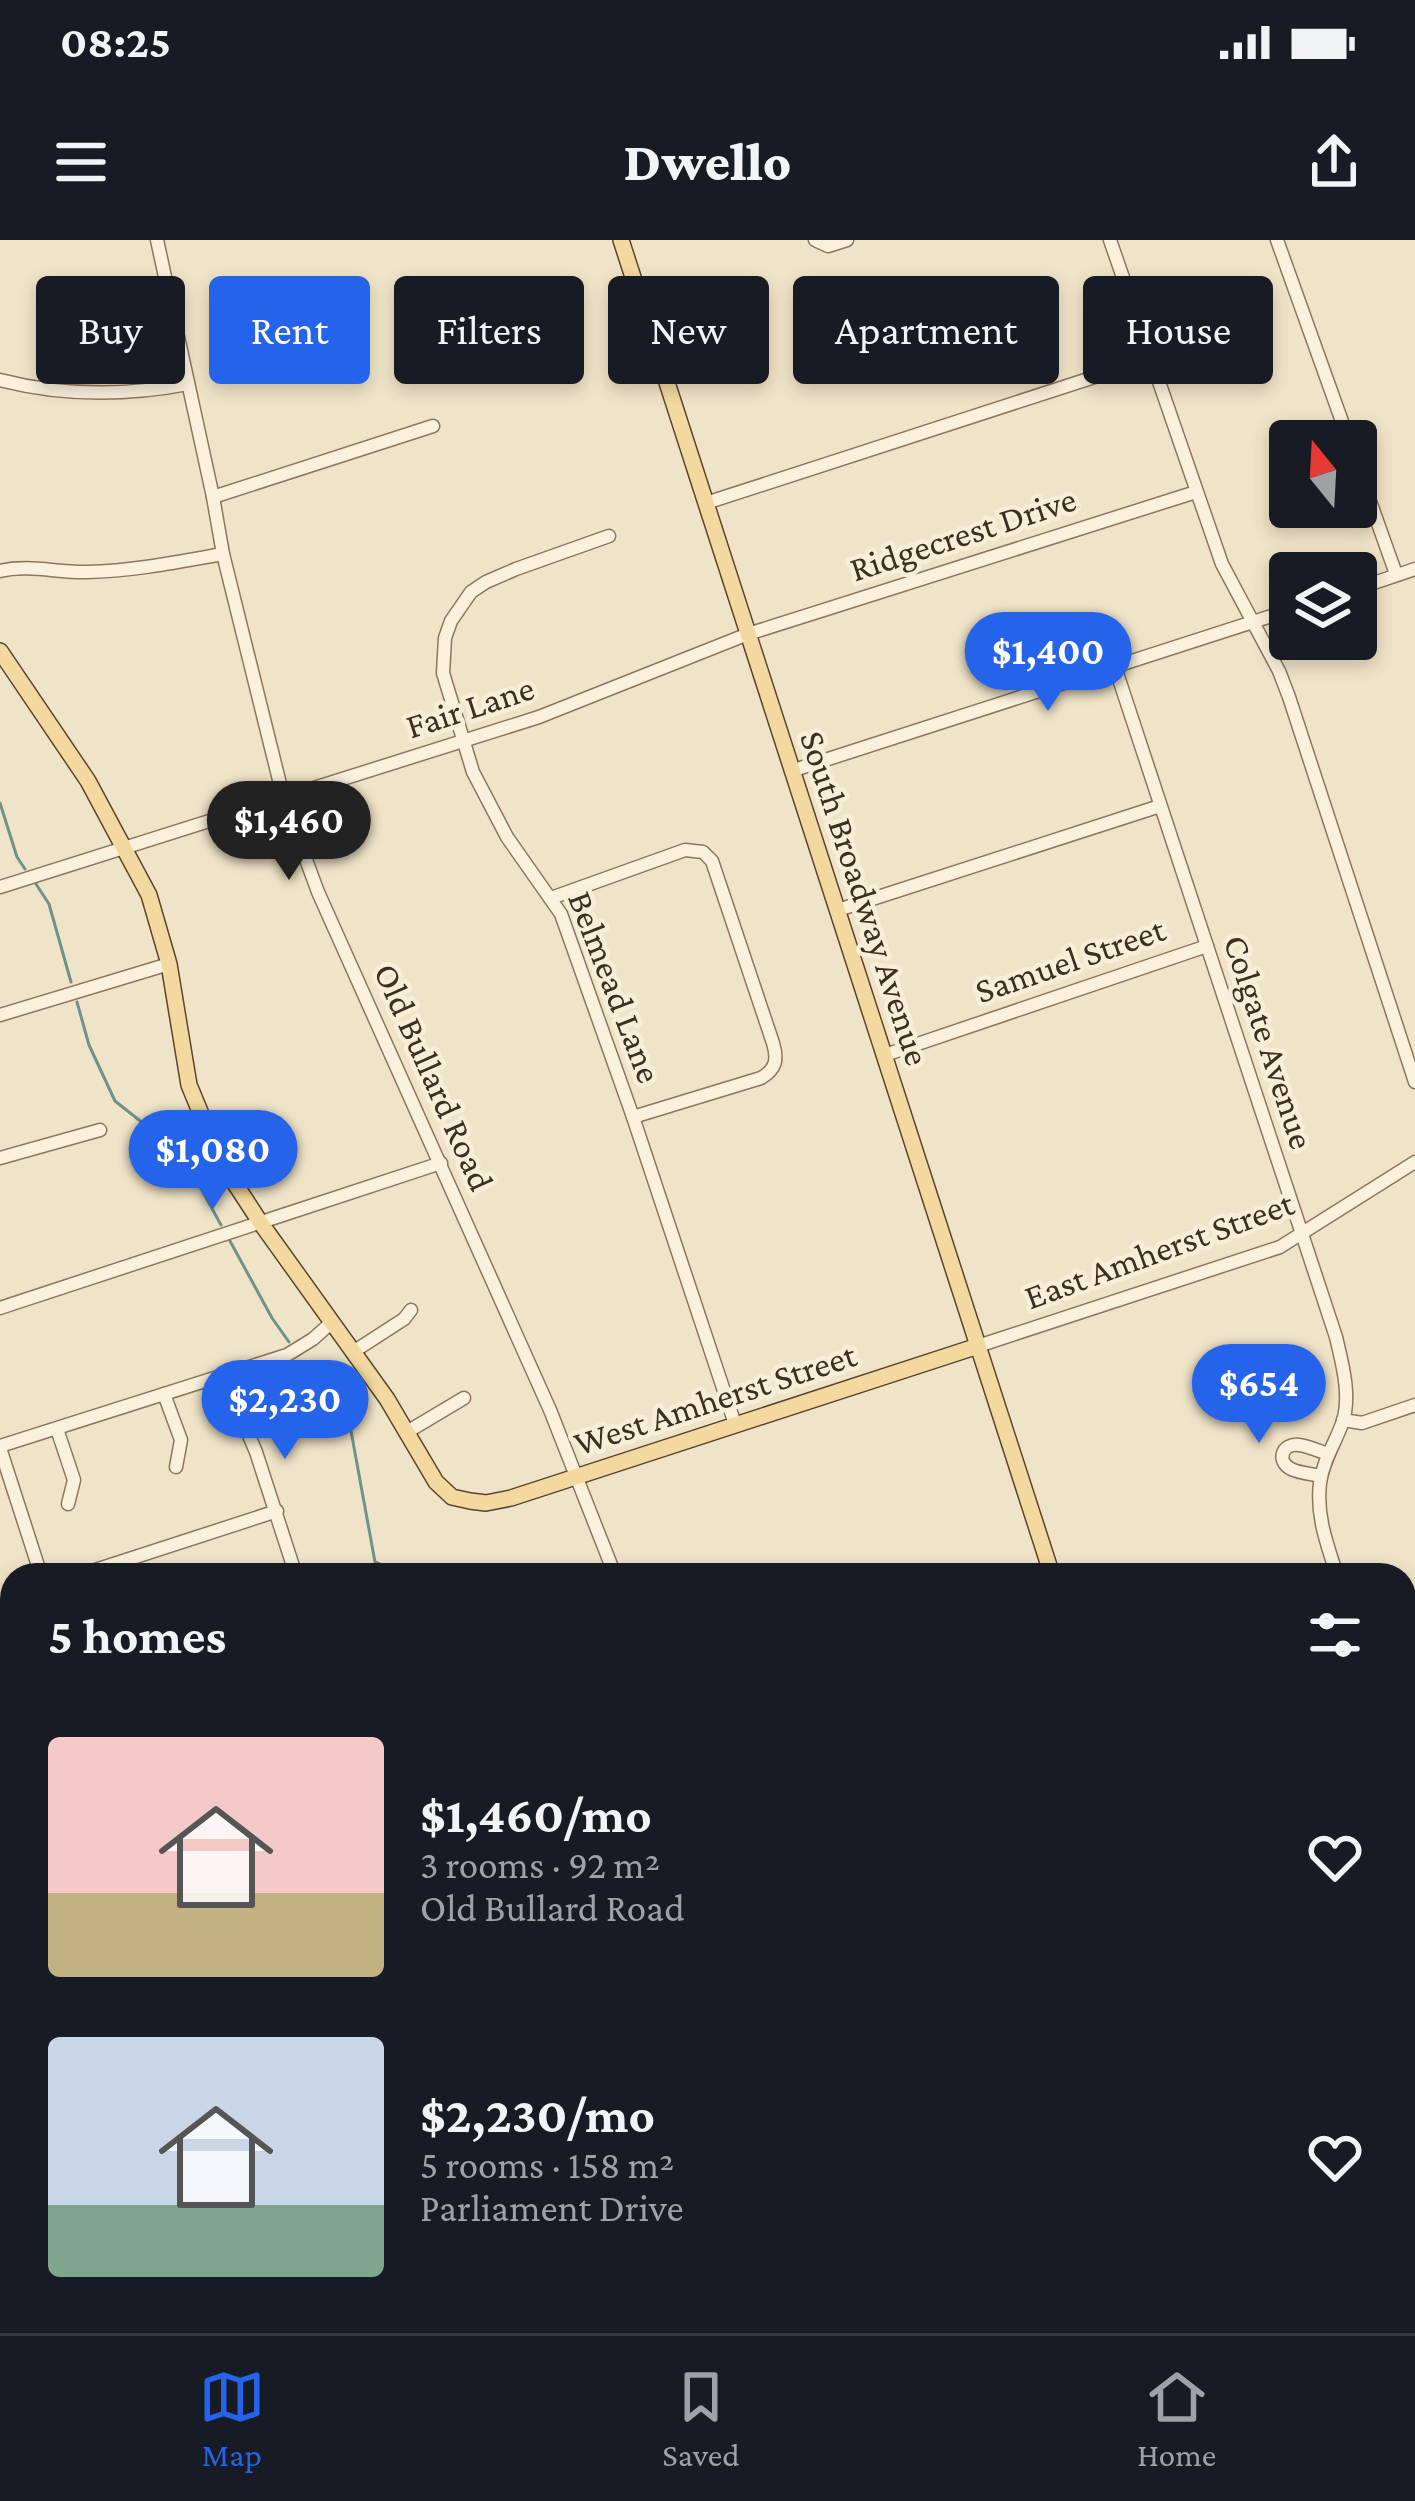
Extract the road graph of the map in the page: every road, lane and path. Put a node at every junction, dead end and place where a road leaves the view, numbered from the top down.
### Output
1 (157, 240) edge
2 (621, 240) edge
3 (815, 240) edge
4 (847, 240) edge
5 (1110, 240) edge
6 (1277, 240) edge
7 (1122, 276) edge
8 (0, 380) edge
9 (1083, 381) edge
10 (188, 383) junction
11 (1159, 384) edge
12 (1341, 420) edge
13 (433, 426) dead end
14 (1196, 492) junction
15 (213, 497) junction
16 (706, 503) junction
17 (1377, 521) edge
18 (609, 536) dead end
19 (223, 554) junction
20 (1415, 569) edge
21 (0, 571) edge
22 (1396, 574) junction
23 (1377, 582) edge
24 (1269, 617) edge
25 (1254, 622) junction
26 (748, 634) junction
27 (0, 651) edge
28 (1114, 667) junction
29 (463, 740) junction
30 (791, 771) junction
31 (284, 800) junction
32 (1160, 806) junction
33 (125, 848) junction
34 (0, 887) edge
35 (551, 898) junction
36 (838, 910) junction
37 (1207, 946) junction
38 (169, 964) junction
39 (0, 1015) edge
40 (885, 1055) junction
41 (1415, 1082) edge
42 (633, 1117) junction
43 (100, 1130) dead end
44 (0, 1159) edge
45 (1415, 1162) edge
46 (441, 1163) junction
47 (260, 1222) junction
48 (1300, 1236) junction
49 (0, 1308) edge
50 (411, 1310) dead end
51 (332, 1322) junction
52 (978, 1346) junction
53 (353, 1352) junction
54 (224, 1376) junction
55 (164, 1394) junction
56 (464, 1397) dead end
57 (1415, 1406) edge
58 (1343, 1420) junction
59 (735, 1424) junction
60 (57, 1429) junction
61 (407, 1432) junction
62 (0, 1447) edge
63 (1328, 1454) junction
64 (176, 1467) dead end
65 (576, 1476) junction
66 (1321, 1476) junction
67 (68, 1504) dead end
68 (278, 1511) junction
69 (36, 1563) edge
70 (117, 1563) edge
71 (292, 1563) edge
72 (610, 1563) edge
73 (1048, 1563) edge
74 (1332, 1563) edge

1 - 10 street, Old Bullard Road
2 - 16 main road, South Broadway Avenue
3 - 4 street
5 - 7 street
6 - 12 street
8 - 10 street
9 - 16 street
10 - 15 street, Old Bullard Road
11 - 14 street
13 - 15 street
14 - 25 street
14 - 26 street, Ridgecrest Drive
15 - 19 street, Old Bullard Road
16 - 26 main road, South Broadway Avenue
17 - 22 street
18 - 29 street, Belmead Lane
19 - 21 street
19 - 31 street, Old Bullard Road
20 - 22 street
22 - 23 street
24 - 25 street
25 - 28 street
25 - 41 street
26 - 29 street, Fair Lane
26 - 30 main road, South Broadway Avenue
27 - 33 main road
28 - 30 street
28 - 32 street, Colgate Avenue
29 - 31 street, Fair Lane
29 - 35 street, Belmead Lane
30 - 36 main road, South Broadway Avenue
31 - 33 street, Fair Lane
31 - 46 street, Old Bullard Road
32 - 36 street
32 - 37 street, Colgate Avenue
33 - 34 street, Fair Lane
33 - 38 main road
35 - 42 street, Belmead Lane
35 - 42 street
36 - 40 main road, South Broadway Avenue
37 - 40 street, Samuel Street
37 - 48 street, Colgate Avenue
38 - 39 street
38 - 47 main road
40 - 52 main road, South Broadway Avenue
42 - 59 street, Belmead Lane
43 - 44 street
45 - 48 street, East Amherst Street
46 - 47 street
46 - 65 street, Old Bullard Road
47 - 49 street
47 - 51 main road
48 - 52 street, East Amherst Street
48 - 58 street, Colgate Avenue
50 - 53 street
51 - 53 main road
51 - 54 street
52 - 59 main road, West Amherst Street
52 - 73 main road, South Broadway Avenue
53 - 61 main road
54 - 55 street
54 - 68 street
55 - 60 street
55 - 64 street
56 - 61 street
57 - 58 street
58 - 63 street, Colgate Avenue
59 - 65 main road, West Amherst Street
60 - 62 street
60 - 67 street
61 - 65 main road, West Amherst Street
62 - 69 street
63 - 66 street, Colgate Avenue
63 - 66 street
65 - 72 street, Old Bullard Road
66 - 74 street, Colgate Avenue
68 - 70 street
68 - 71 street

